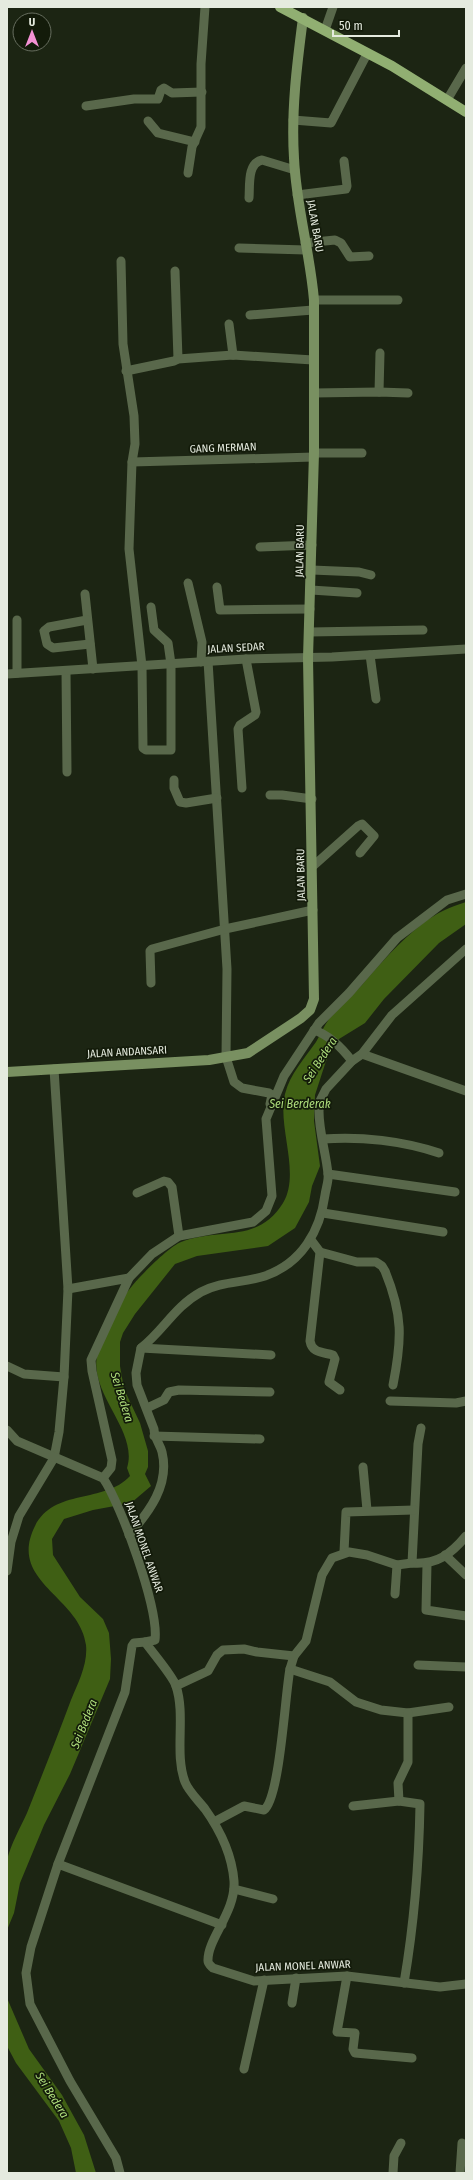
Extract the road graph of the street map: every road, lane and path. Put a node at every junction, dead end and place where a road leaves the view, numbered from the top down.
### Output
1 (205, 7) edge
2 (280, 7) edge
3 (333, 7) edge
4 (303, 18) junction
5 (325, 30) junction
6 (367, 54) junction
7 (466, 68) edge
8 (202, 92) junction
9 (446, 100) junction
10 (86, 106) dead end
11 (466, 112) edge
12 (293, 120) junction
13 (148, 121) dead end
14 (195, 142) junction
15 (344, 161) dead end
16 (295, 170) junction
17 (188, 173) dead end
18 (297, 196) junction
19 (249, 198) dead end
20 (306, 247) junction
21 (240, 248) dead end
22 (369, 256) dead end
23 (121, 261) dead end
24 (175, 271) dead end
25 (398, 300) dead end
26 (314, 305) junction
27 (250, 315) dead end
28 (229, 324) dead end
29 (380, 352) dead end
30 (233, 355) junction
31 (178, 359) junction
32 (313, 360) junction
33 (126, 371) junction
34 (379, 392) junction
35 (314, 393) junction
36 (408, 393) dead end
37 (362, 453) dead end
38 (314, 455) junction
39 (132, 462) junction
40 (312, 545) junction
41 (260, 547) dead end
42 (312, 570) junction
43 (371, 575) dead end
44 (188, 583) dead end
45 (217, 587) dead end
46 (311, 590) junction
47 (358, 593) dead end
48 (85, 594) dead end
49 (151, 607) dead end
50 (310, 609) junction
51 (17, 620) dead end
52 (87, 620) junction
53 (423, 630) dead end
54 (310, 632) junction
55 (90, 644) junction
56 (466, 649) edge
57 (370, 656) junction
58 (308, 658) junction
59 (246, 659) junction
60 (204, 662) junction
61 (171, 664) junction
62 (142, 666) junction
63 (93, 669) junction
64 (66, 671) junction
65 (17, 673) junction
66 (7, 674) edge
67 (376, 699) dead end
68 (67, 772) dead end
69 (174, 780) dead end
70 (242, 788) dead end
71 (270, 795) dead end
72 (218, 798) junction
73 (312, 800) junction
74 (360, 853) dead end
75 (312, 867) junction
76 (466, 894) edge
77 (313, 910) junction
78 (225, 930) junction
79 (466, 949) edge
80 (151, 983) dead end
81 (317, 1031) junction
82 (248, 1053) joint
83 (362, 1054) junction
84 (226, 1058) junction
85 (352, 1060) junction
86 (54, 1069) junction
87 (7, 1072) edge
88 (466, 1091) edge
89 (268, 1113) junction
90 (323, 1139) junction
91 (439, 1153) dead end
92 (328, 1174) junction
93 (455, 1192) dead end
94 (137, 1193) dead end
95 (322, 1213) junction
96 (443, 1232) dead end
97 (179, 1236) junction
98 (311, 1240) junction
99 (320, 1252) junction
100 (129, 1278) junction
101 (68, 1289) junction
102 (141, 1348) junction
103 (271, 1355) dead end
104 (7, 1366) edge
105 (64, 1377) junction
106 (393, 1385) dead end
107 (340, 1390) dead end
108 (270, 1392) dead end
109 (390, 1401) dead end
110 (466, 1401) edge
111 (147, 1408) junction
112 (421, 1428) dead end
113 (7, 1430) edge
114 (154, 1436) junction
115 (260, 1439) dead end
116 (54, 1458) junction
117 (363, 1467) dead end
118 (103, 1478) junction
119 (367, 1510) junction
120 (414, 1510) junction
121 (129, 1535) junction
122 (466, 1536) edge
123 (344, 1552) junction
124 (445, 1555) junction
125 (412, 1563) junction
126 (427, 1564) junction
127 (397, 1565) junction
128 (7, 1571) edge
129 (466, 1575) edge
130 (395, 1594) dead end
131 (466, 1616) edge
132 (145, 1642) junction
133 (294, 1656) junction
134 (418, 1665) dead end
135 (466, 1668) edge
136 (290, 1670) junction
137 (176, 1686) junction
138 (449, 1707) dead end
139 (408, 1713) junction
140 (399, 1801) junction
141 (353, 1806) dead end
142 (214, 1822) junction
143 (58, 1864) junction
144 (234, 1889) junction
145 (273, 1899) dead end
146 (222, 1925) junction
147 (348, 1976) junction
148 (296, 1978) junction
149 (264, 1980) junction
150 (404, 1983) junction
151 (466, 1984) edge
152 (292, 2002) dead end
153 (412, 2058) dead end
154 (244, 2069) dead end
155 (402, 2143) dead end
156 (462, 2143) dead end
157 (120, 2173) edge
158 (393, 2173) edge
159 (460, 2173) edge

1 - 8 street
2 - 4 main road
3 - 5 street
4 - 5 main road
4 - 12 street, JALAN BARU
5 - 6 main road
6 - 9 main road
6 - 12 street
7 - 9 street
8 - 10 street
8 - 14 street
9 - 11 main road
12 - 16 street, JALAN BARU
13 - 14 street
14 - 17 street
15 - 18 street
16 - 18 street, JALAN BARU
16 - 19 street
18 - 20 street, JALAN BARU
20 - 21 street
20 - 22 street
20 - 26 street, JALAN BARU
23 - 33 street
24 - 31 street
25 - 26 street
26 - 27 street
26 - 32 street, JALAN BARU
28 - 30 street
29 - 34 street
30 - 31 street
30 - 32 street
31 - 33 street
32 - 35 street, JALAN BARU
33 - 39 street
34 - 35 street
34 - 36 street
35 - 38 street, JALAN BARU
37 - 38 street, GANG MERMAN
38 - 39 street, GANG MERMAN
38 - 40 street, JALAN BARU
39 - 62 street
40 - 41 street
40 - 42 street, JALAN BARU
42 - 43 street
42 - 46 street, JALAN BARU
44 - 60 street
45 - 50 street
46 - 47 street
46 - 50 street, JALAN BARU
48 - 52 street
49 - 61 street
50 - 54 street, JALAN BARU
51 - 65 street
52 - 55 street
52 - 55 street
53 - 54 street
54 - 58 street, JALAN BARU
55 - 63 street
56 - 57 street, JALAN SEDAR
57 - 58 street, JALAN SEDAR
57 - 67 street
58 - 59 street, JALAN SEDAR
58 - 73 street, JALAN BARU
59 - 60 street, JALAN SEDAR
59 - 70 street
60 - 61 street, JALAN SEDAR
60 - 72 street
61 - 62 street, JALAN SEDAR
61 - 62 street
62 - 63 street, JALAN SEDAR
63 - 64 street, JALAN SEDAR
64 - 65 street, JALAN SEDAR
64 - 68 street
65 - 66 street, JALAN SEDAR
69 - 72 street
71 - 73 street
72 - 78 street
73 - 75 street, JALAN BARU
74 - 75 street
75 - 77 street, JALAN BARU
76 - 81 street
77 - 78 street
77 - 82 street, JALAN BARU
78 - 80 street
78 - 84 street
79 - 83 street
81 - 85 street
81 - 89 street
82 - 84 street, JALAN ANDANSARI
83 - 85 street
83 - 88 street
84 - 86 street, JALAN ANDANSARI
84 - 89 street
85 - 90 street
86 - 87 street, JALAN ANDANSARI
86 - 101 street
89 - 97 street
90 - 91 street
90 - 92 street
92 - 93 street
92 - 95 street
94 - 97 street
95 - 96 street
95 - 98 street
97 - 100 street
98 - 99 street
98 - 102 street
99 - 106 street
99 - 107 street
100 - 101 street
100 - 118 street
101 - 105 street
102 - 103 street
102 - 111 street
104 - 105 street
105 - 116 street
108 - 111 street
109 - 110 street
111 - 114 street
112 - 120 street
113 - 116 street
114 - 115 street
114 - 121 street
116 - 118 street
116 - 128 street
117 - 119 street
118 - 121 street, JALAN MONEL ANWAR
119 - 120 street
119 - 123 street
120 - 125 street
121 - 132 street, JALAN MONEL ANWAR
122 - 124 street
123 - 127 street
123 - 133 street
124 - 126 street
124 - 129 street
125 - 126 street
125 - 127 street
126 - 131 street
127 - 130 street
132 - 137 street
132 - 143 street
133 - 136 street
133 - 137 street
134 - 135 street
136 - 139 street
136 - 142 street
137 - 142 street, JALAN MONEL ANWAR
138 - 139 street
139 - 140 street
140 - 141 street
140 - 150 street
142 - 144 street, JALAN MONEL ANWAR
143 - 146 street
143 - 157 street
144 - 145 street
144 - 146 street, JALAN MONEL ANWAR
146 - 149 street, JALAN MONEL ANWAR
147 - 148 street, JALAN MONEL ANWAR
147 - 150 street, JALAN MONEL ANWAR
147 - 153 street
148 - 149 street, JALAN MONEL ANWAR
148 - 152 street
149 - 154 street
150 - 151 street, JALAN MONEL ANWAR
155 - 158 street
156 - 159 street

